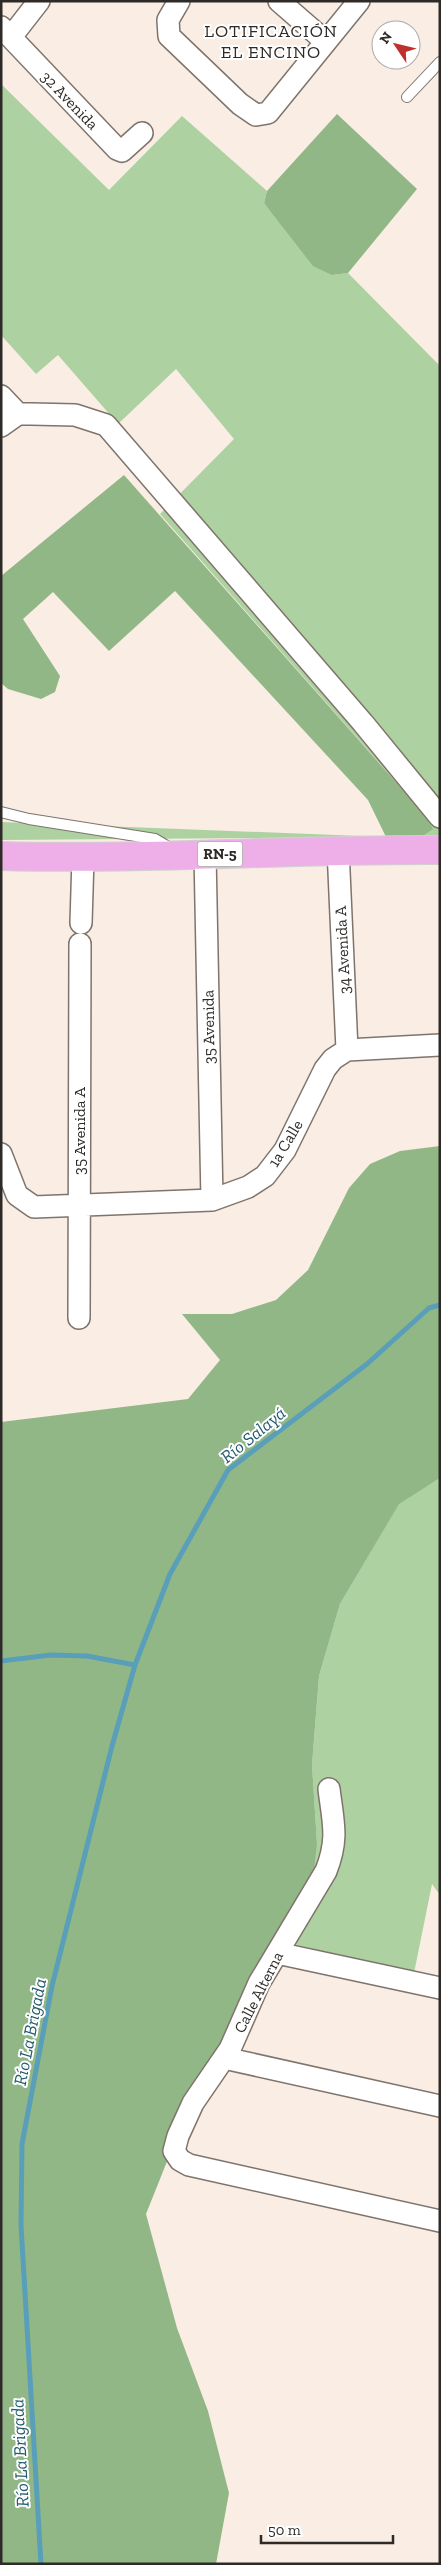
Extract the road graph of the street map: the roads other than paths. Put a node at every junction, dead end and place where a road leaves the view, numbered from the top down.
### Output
1 (39, 1) edge
2 (179, 1) edge
3 (279, 1) edge
4 (359, 1) edge
5 (6, 32) edge
6 (325, 41) junction
7 (440, 62) edge
8 (407, 97) dead end
9 (142, 133) dead end
10 (1, 396) edge
11 (10, 420) edge
12 (1, 812) edge
13 (440, 817) edge
14 (338, 850) junction
15 (440, 850) edge
16 (192, 854) junction
17 (1, 856) edge
18 (83, 858) junction
19 (440, 1045) edge
20 (347, 1050) junction
21 (1, 1154) edge
22 (212, 1200) junction
23 (79, 1206) junction
24 (79, 1318) dead end
25 (328, 1789) dead end
26 (277, 1953) junction
27 (440, 1988) edge
28 (224, 2058) junction
29 (440, 2106) edge
30 (440, 2221) edge

1 - 5 street
2 - 6 street
3 - 6 street
4 - 6 street
5 - 9 street, 32 Avenida
7 - 8 lane
10 - 11 street
11 - 13 street
12 - 16 lane
14 - 15 main road, RN-5
14 - 16 main road, RN-5
14 - 20 street, 34 Avenida A
16 - 18 main road, RN-5
16 - 22 street, 35 Avenida
17 - 18 main road, RN-5
18 - 23 street, 35 Avenida A
19 - 20 street
20 - 22 street, 1a Calle
21 - 23 street, 1a Calle
22 - 23 street, 1a Calle
23 - 24 street, 35 Avenida A
25 - 26 street, Calle Alterna
26 - 27 street
26 - 28 street, Calle Alterna
28 - 29 street
28 - 30 street, Calle Alterna

